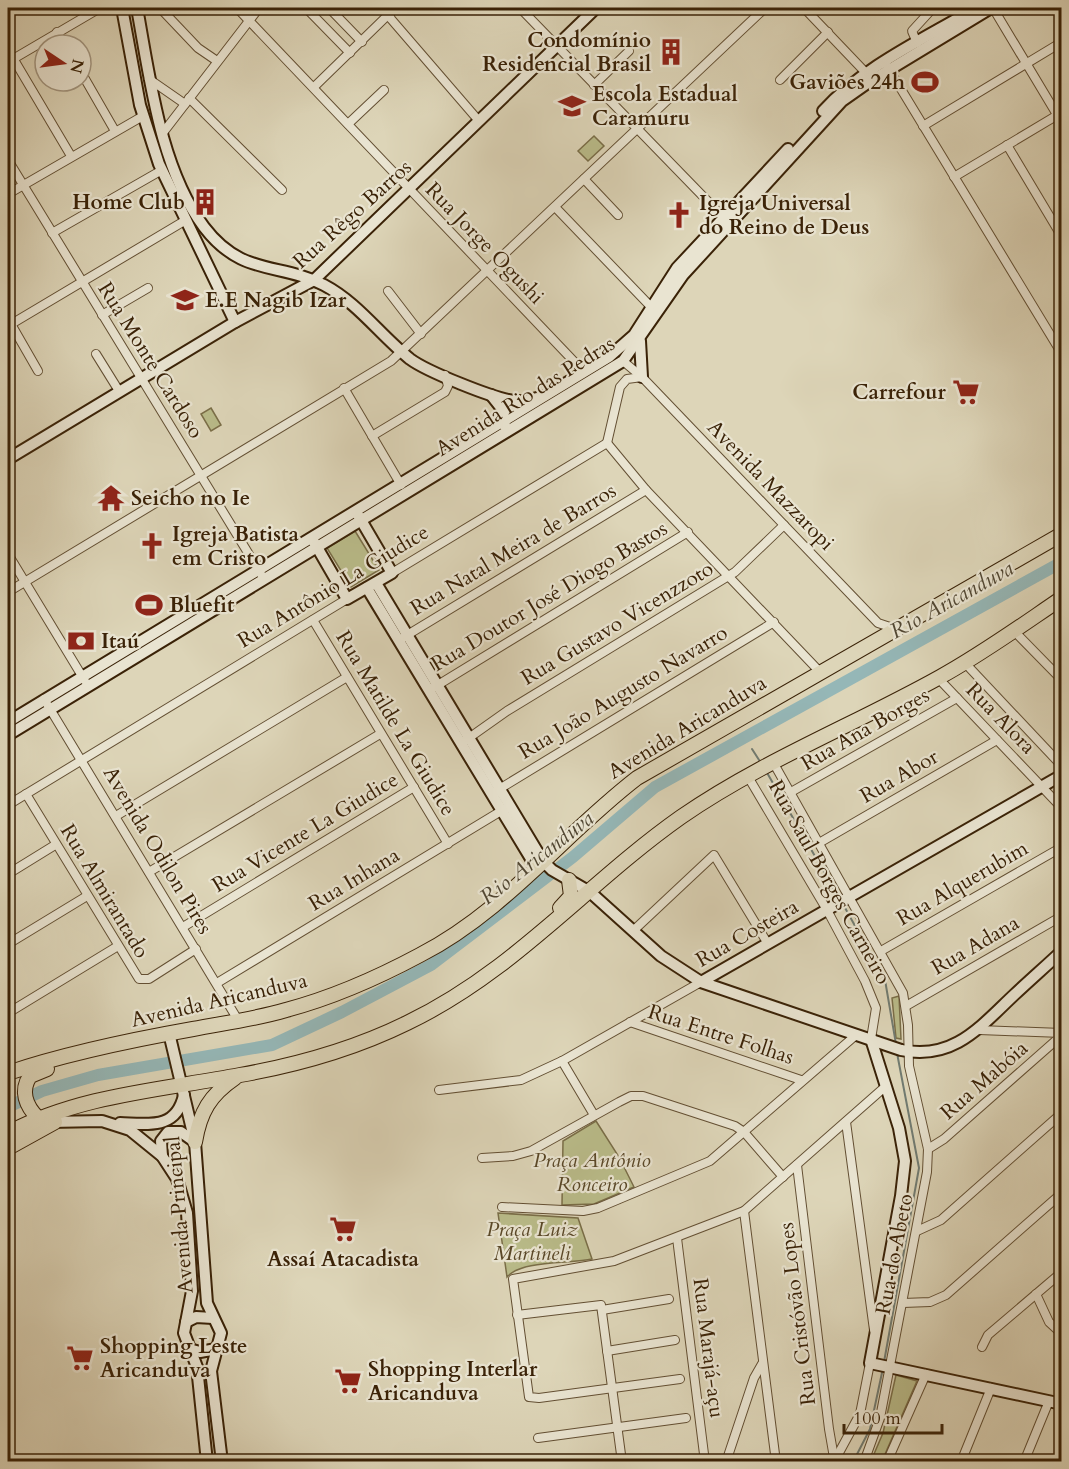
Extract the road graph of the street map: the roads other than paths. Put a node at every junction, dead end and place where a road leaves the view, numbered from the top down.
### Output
1 (100, 8) edge
2 (122, 8) edge
3 (137, 8) edge
4 (160, 8) edge
5 (237, 8) edge
6 (259, 8) edge
7 (306, 8) edge
8 (329, 8) edge
9 (520, 8) edge
10 (765, 8) edge
11 (804, 8) edge
12 (933, 8) edge
13 (976, 8) edge
14 (992, 8) edge
15 (592, 9) edge
16 (387, 10) edge
17 (249, 20) junction
18 (57, 32) joint
19 (828, 32) junction
20 (362, 42) junction
21 (1062, 42) edge
22 (917, 43) junction
23 (556, 46) junction
24 (629, 51) dead end
25 (350, 53) junction
26 (10, 60) edge
27 (217, 61) junction
28 (1025, 64) junction
29 (887, 66) junction
30 (868, 78) junction
31 (149, 79) junction
32 (780, 80) dead end
33 (594, 85) junction
34 (314, 87) junction
35 (384, 90) dead end
36 (93, 92) edge
37 (187, 101) junction
38 (143, 116) junction
39 (1060, 117) edge
40 (479, 121) junction
41 (348, 124) junction
42 (923, 126) junction
43 (637, 129) junction
44 (115, 130) junction
45 (162, 134) junction
46 (1007, 146) junction
47 (255, 149) dead end
48 (71, 156) junction
49 (248, 156) junction
50 (8, 160) edge
51 (162, 170) junction
52 (954, 177) junction
53 (584, 179) junction
54 (23, 185) junction
55 (409, 189) junction
56 (282, 190) dead end
57 (8, 194) edge
58 (555, 207) junction
59 (618, 215) dead end
60 (186, 220) junction
61 (726, 221) junction
62 (52, 233) junction
63 (1062, 237) edge
64 (487, 271) junction
65 (314, 280) junction
66 (82, 281) junction
67 (148, 288) dead end
68 (388, 291) dead end
69 (654, 310) junction
70 (102, 315) junction
71 (235, 322) junction
72 (9, 325) edge
73 (421, 334) junction
74 (640, 340) junction
75 (402, 352) junction
76 (96, 354) dead end
77 (1062, 354) edge
78 (609, 357) junction
79 (623, 361) junction
80 (38, 371) dead end
81 (584, 372) junction
82 (445, 375) junction
83 (642, 376) junction
84 (141, 378) junction
85 (344, 388) junction
86 (119, 392) junction
87 (491, 395) junction
88 (546, 396) junction
89 (505, 422) junction
90 (503, 435) junction
91 (372, 436) junction
92 (607, 443) junction
93 (8, 456) edge
94 (201, 475) junction
95 (401, 485) junction
96 (646, 490) junction
97 (358, 516) junction
98 (784, 525) junction
99 (688, 532) junction
100 (1062, 534) edge
101 (314, 543) junction
102 (8, 554) edge
103 (392, 573) junction
104 (262, 575) junction
105 (730, 576) junction
106 (25, 582) junction
107 (371, 585) junction
108 (8, 592) edge
109 (1062, 598) edge
110 (347, 599) junction
111 (313, 620) junction
112 (774, 622) junction
113 (896, 629) junction
114 (1013, 630) junction
115 (402, 638) junction
116 (965, 663) junction
117 (820, 672) junction
118 (347, 677) junction
119 (938, 678) junction
120 (1062, 680) edge
121 (85, 681) junction
122 (433, 688) junction
123 (957, 698) junction
124 (47, 704) junction
125 (8, 722) edge
126 (380, 734) junction
127 (8, 735) edge
128 (997, 740) junction
129 (465, 741) junction
130 (82, 760) junction
131 (771, 763) junction
132 (1062, 766) edge
133 (749, 774) junction
134 (1062, 775) edge
135 (1041, 786) junction
136 (414, 787) junction
137 (495, 792) junction
138 (791, 792) junction
139 (26, 794) junction
140 (8, 805) edge
141 (1062, 808) edge
142 (505, 809) junction
143 (116, 816) junction
144 (819, 843) junction
145 (448, 844) junction
146 (55, 845) junction
147 (1062, 847) edge
148 (544, 866) junction
149 (149, 872) junction
150 (8, 874) edge
151 (578, 888) junction
152 (87, 896) junction
153 (845, 898) junction
154 (829, 908) junction
155 (1062, 915) edge
156 (183, 927) junction
157 (634, 930) junction
158 (8, 944) edge
159 (768, 944) junction
160 (118, 946) junction
161 (526, 947) junction
162 (196, 949) junction
163 (881, 951) junction
164 (1062, 951) edge
165 (701, 982) junction
166 (217, 983) junction
167 (906, 1006) junction
168 (8, 1013) edge
169 (238, 1020) junction
170 (630, 1023) junction
171 (979, 1030) junction
172 (169, 1033) junction
173 (1062, 1034) edge
174 (856, 1035) junction
175 (153, 1037) junction
176 (871, 1039) junction
177 (905, 1051) junction
178 (562, 1061) junction
179 (8, 1072) edge
180 (238, 1075) junction
181 (801, 1080) junction
182 (182, 1085) junction
183 (886, 1086) junction
184 (439, 1090) dead end
185 (1062, 1113) edge
186 (35, 1115) junction
187 (594, 1115) junction
188 (55, 1122) junction
189 (846, 1122) junction
190 (110, 1123) junction
191 (744, 1132) junction
192 (8, 1133) edge
193 (195, 1142) junction
194 (8, 1148) edge
195 (928, 1149) junction
196 (162, 1156) junction
197 (482, 1158) dead end
198 (797, 1165) junction
199 (783, 1177) junction
200 (1062, 1193) edge
201 (501, 1207) dead end
202 (744, 1211) junction
203 (917, 1231) junction
204 (677, 1238) junction
205 (1062, 1272) edge
206 (886, 1278) junction
207 (868, 1283) junction
208 (1036, 1294) junction
209 (669, 1299) dead end
210 (903, 1303) junction
211 (602, 1310) junction
212 (517, 1315) junction
213 (213, 1318) junction
214 (186, 1322) junction
215 (1062, 1334) edge
216 (874, 1338) junction
217 (675, 1340) dead end
218 (982, 1347) dead end
219 (189, 1348) junction
220 (216, 1349) junction
221 (608, 1351) junction
222 (872, 1363) junction
223 (762, 1364) junction
224 (888, 1366) junction
225 (926, 1374) junction
226 (680, 1379) dead end
227 (612, 1387) junction
228 (752, 1388) junction
229 (991, 1388) junction
230 (766, 1395) junction
231 (1049, 1401) junction
232 (1062, 1404) edge
233 (686, 1418) dead end
234 (618, 1427) junction
235 (538, 1438) dead end
236 (691, 1459) dead end
237 (207, 1461) edge
238 (222, 1461) edge
239 (622, 1461) edge
240 (670, 1461) edge
241 (706, 1461) edge
242 (726, 1461) edge
243 (776, 1461) edge
244 (836, 1461) edge
245 (864, 1461) edge
246 (887, 1461) edge
247 (961, 1461) edge
248 (1024, 1461) edge

1 - 18 street
2 - 38 street
3 - 31 street
4 - 27 street
5 - 17 street, Rua Jorge Ogushi
6 - 17 street
7 - 25 street
8 - 20 street
9 - 23 street
10 - 43 street
11 - 19 street
12 - 22 street
13 - 22 street, Avenida Rio das Pedras
14 - 28 street
14 - 29 street, Avenida Rio das Pedras
15 - 23 street, Rua Rêgo Barros
16 - 20 street
16 - 40 street
17 - 27 street
17 - 34 street, Rua Jorge Ogushi
18 - 26 street
19 - 30 street
19 - 32 street
20 - 25 street
21 - 28 street
22 - 29 street, Avenida Rio das Pedras
23 - 33 street
23 - 40 street, Rua Rêgo Barros
24 - 33 street
25 - 34 street
26 - 48 street
27 - 37 street
28 - 39 street
28 - 42 street
29 - 30 street, Avenida Rio das Pedras
29 - 42 street
30 - 61 street, Avenida Rio das Pedras
31 - 37 street
31 - 45 street
33 - 43 street
34 - 41 street, Rua Jorge Ogushi
35 - 41 street
36 - 44 street
37 - 45 street
37 - 49 street
38 - 44 street
38 - 51 street
39 - 46 street
40 - 55 street, Rua Rêgo Barros
41 - 55 street, Rua Jorge Ogushi
42 - 52 street
43 - 53 street
43 - 61 street
44 - 48 street
45 - 65 street
46 - 52 street
46 - 63 street
47 - 49 street
48 - 54 street
49 - 56 street
50 - 54 street, Rua Monte Cardoso
51 - 60 street
51 - 62 street
52 - 77 street
53 - 58 street
53 - 59 street
54 - 57 street
54 - 62 street, Rua Monte Cardoso
55 - 64 street, Rua Jorge Ogushi
55 - 65 street, Rua Rêgo Barros
58 - 64 street
58 - 69 street
60 - 66 street
60 - 71 street
61 - 69 street, Avenida Rio das Pedras
62 - 66 street, Rua Monte Cardoso
64 - 73 street
64 - 81 street, Rua Jorge Ogushi
65 - 71 street, Rua Rêgo Barros
65 - 75 street
66 - 70 street, Rua Monte Cardoso
66 - 72 street
67 - 70 street
68 - 73 street
69 - 74 street, Avenida Rio das Pedras
69 - 78 street, Avenida Rio das Pedras
70 - 84 street, Rua Monte Cardoso
71 - 84 street, Rua Rêgo Barros
72 - 80 street
73 - 75 street
74 - 79 street, Avenida Rio das Pedras
74 - 83 street
75 - 82 street
75 - 85 street
76 - 86 street
78 - 79 street
78 - 81 street, Avenida Rio das Pedras
79 - 83 street, Avenida Mazzaropi
79 - 90 street, Avenida Rio das Pedras
81 - 88 street, Avenida Rio das Pedras
82 - 87 street
82 - 91 street
83 - 92 street
83 - 98 street, Avenida Mazzaropi
84 - 86 street, Rua Rêgo Barros
84 - 94 street, Rua Monte Cardoso
85 - 91 street
85 - 94 street
86 - 93 street, Rua Rêgo Barros
87 - 88 street
87 - 89 street
88 - 89 street, Avenida Rio das Pedras
89 - 90 street
89 - 95 street, Avenida Rio das Pedras
90 - 97 street, Avenida Rio das Pedras
91 - 95 street
92 - 96 street
92 - 103 street, Rua Antônio La Giudice
94 - 104 street, Rua Monte Cardoso
94 - 106 street
95 - 97 street, Avenida Rio das Pedras
96 - 99 street
96 - 115 street, Rua Natal Meira de Barros
97 - 101 street, Avenida Rio das Pedras
97 - 103 street
98 - 105 street, Rua Gustavo Vicenzzoto
98 - 113 street, Avenida Mazzaropi
99 - 105 street
99 - 122 street, Rua Doutor José Diogo Bastos
100 - 113 highway, Avenida Aricanduva
101 - 104 street, Avenida Rio das Pedras
101 - 110 street
102 - 106 street
103 - 107 street, Rua Antônio La Giudice
104 - 121 street, Avenida Rio das Pedras
105 - 112 street
105 - 129 street, Rua Gustavo Vicenzzoto
106 - 108 street
106 - 121 street
107 - 110 street, Rua Antônio La Giudice
107 - 115 street
109 - 114 highway
110 - 111 street, Rua Antônio La Giudice
111 - 118 street, Rua Matilde La Giudice
111 - 130 street, Rua Antônio La Giudice
112 - 117 street
112 - 137 street, Rua João Augusto Navarro
113 - 117 highway, Avenida Aricanduva
114 - 116 highway
114 - 120 street
115 - 122 street
116 - 119 highway
116 - 132 street
117 - 148 highway, Avenida Aricanduva
118 - 126 street, Rua Matilde La Giudice
118 - 143 street
119 - 123 street, Rua Alora
119 - 131 highway
121 - 124 street, Avenida Rio das Pedras
122 - 129 street
123 - 128 street, Rua Alora
123 - 138 street, Rua Ana Borges
124 - 125 street, Avenida Rio das Pedras
124 - 127 street, Avenida Rio das Pedras
124 - 130 street, Avenida Odilon Pires
126 - 136 street, Rua Matilde La Giudice
126 - 149 street
128 - 135 street, Rua Alora
128 - 144 street, Rua Abor
129 - 137 street
130 - 139 street, Rua Antônio La Giudice
130 - 143 street, Avenida Odilon Pires
131 - 133 highway
131 - 138 street, Rua do Abeto
133 - 151 highway
133 - 154 street, Rua Saul Borges Carneiro
134 - 135 street, Rua Costeira
135 - 141 street, Rua Alora
135 - 153 street, Rua Costeira
136 - 145 street, Rua Matilde La Giudice
136 - 156 street, Rua Vicente La Giudice
137 - 142 street
138 - 144 street, Rua do Abeto
139 - 140 street, Rua Antônio La Giudice
139 - 146 street, Rua Almirantado
142 - 145 street, Rua Inhana
142 - 148 street
143 - 149 street, Avenida Odilon Pires
144 - 153 street, Rua do Abeto
145 - 166 street, Rua Inhana
146 - 150 street
146 - 152 street, Rua Almirantado
147 - 163 street, Rua Alquerubim
148 - 151 street
148 - 169 highway, Avenida Aricanduva
149 - 156 street, Avenida Odilon Pires
151 - 157 street
151 - 161 highway
151 - 161 highway
152 - 158 street
152 - 160 street, Rua Almirantado
153 - 154 street, Rua Costeira
153 - 163 street, Rua do Abeto
154 - 159 street, Rua Costeira
154 - 176 street, Rua Saul Borges Carneiro
155 - 167 street, Rua Adana
156 - 162 street, Avenida Odilon Pires
157 - 159 street
157 - 165 street
159 - 165 street, Rua Costeira
160 - 162 street, Rua Almirantado
160 - 168 street
161 - 180 highway
162 - 166 street, Avenida Odilon Pires
163 - 167 street, Rua do Abeto
164 - 171 street
165 - 170 street, Rua Costeira
165 - 174 street
166 - 169 street, Avenida Odilon Pires
167 - 177 street, Rua do Abeto
169 - 172 highway, Avenida Aricanduva
170 - 178 street, Rua Costeira
170 - 181 street, Rua Entre Folhas
171 - 173 street
171 - 177 street
172 - 175 highway, Avenida Aricanduva
172 - 182 street, Avenida Principal
173 - 195 street, Rua Mabóia
174 - 176 street
174 - 181 street
175 - 179 highway, Avenida Aricanduva
175 - 186 highway
176 - 177 street
176 - 183 street, Rua Saul Borges Carneiro
177 - 195 street, Rua do Abeto
178 - 184 street, Rua Costeira
178 - 187 street
180 - 182 highway
180 - 193 highway
181 - 191 street
182 - 186 highway
182 - 190 street
182 - 193 street, Avenida Principal
183 - 189 street
183 - 206 street, Rua Saul Borges Carneiro
185 - 203 street
186 - 188 street, Avenida Principal
186 - 192 highway
187 - 191 street
187 - 197 street
188 - 190 street, Avenida Principal
188 - 194 highway
189 - 198 street
189 - 207 street
190 - 196 street, Avenida Principal
191 - 199 street
191 - 201 street
193 - 196 street
193 - 213 street, Avenida Principal
195 - 203 street, Rua do Abeto
196 - 214 street, Avenida Principal
198 - 199 street
198 - 244 street, Rua Cristóvão Lopes
199 - 202 street
200 - 210 street
202 - 204 street
202 - 223 street
203 - 210 street, Rua do Abeto
204 - 212 street
204 - 241 street, Rua Marajá-açu
205 - 208 street
206 - 207 street
206 - 216 street, Rua Saul Borges Carneiro
207 - 216 street
208 - 215 street
208 - 218 street
209 - 211 street
210 - 224 street, Rua do Abeto
211 - 212 street
211 - 221 street
212 - 227 street
213 - 214 street
213 - 220 street, Avenida Principal
214 - 219 street, Avenida Principal
216 - 222 street, Rua Saul Borges Carneiro
217 - 221 street
219 - 220 street
219 - 237 street, Avenida Principal
220 - 238 street, Avenida Principal
221 - 227 street
222 - 224 street
222 - 244 street, Rua Saul Borges Carneiro
223 - 228 street
223 - 230 street
224 - 225 street
224 - 245 street, Rua do Abeto
225 - 229 street
225 - 246 street
226 - 227 street
227 - 234 street
228 - 230 street
228 - 242 street
229 - 231 street
229 - 247 street
230 - 243 street
231 - 232 street
231 - 248 street
233 - 234 street
234 - 235 street
234 - 239 street
236 - 240 street

